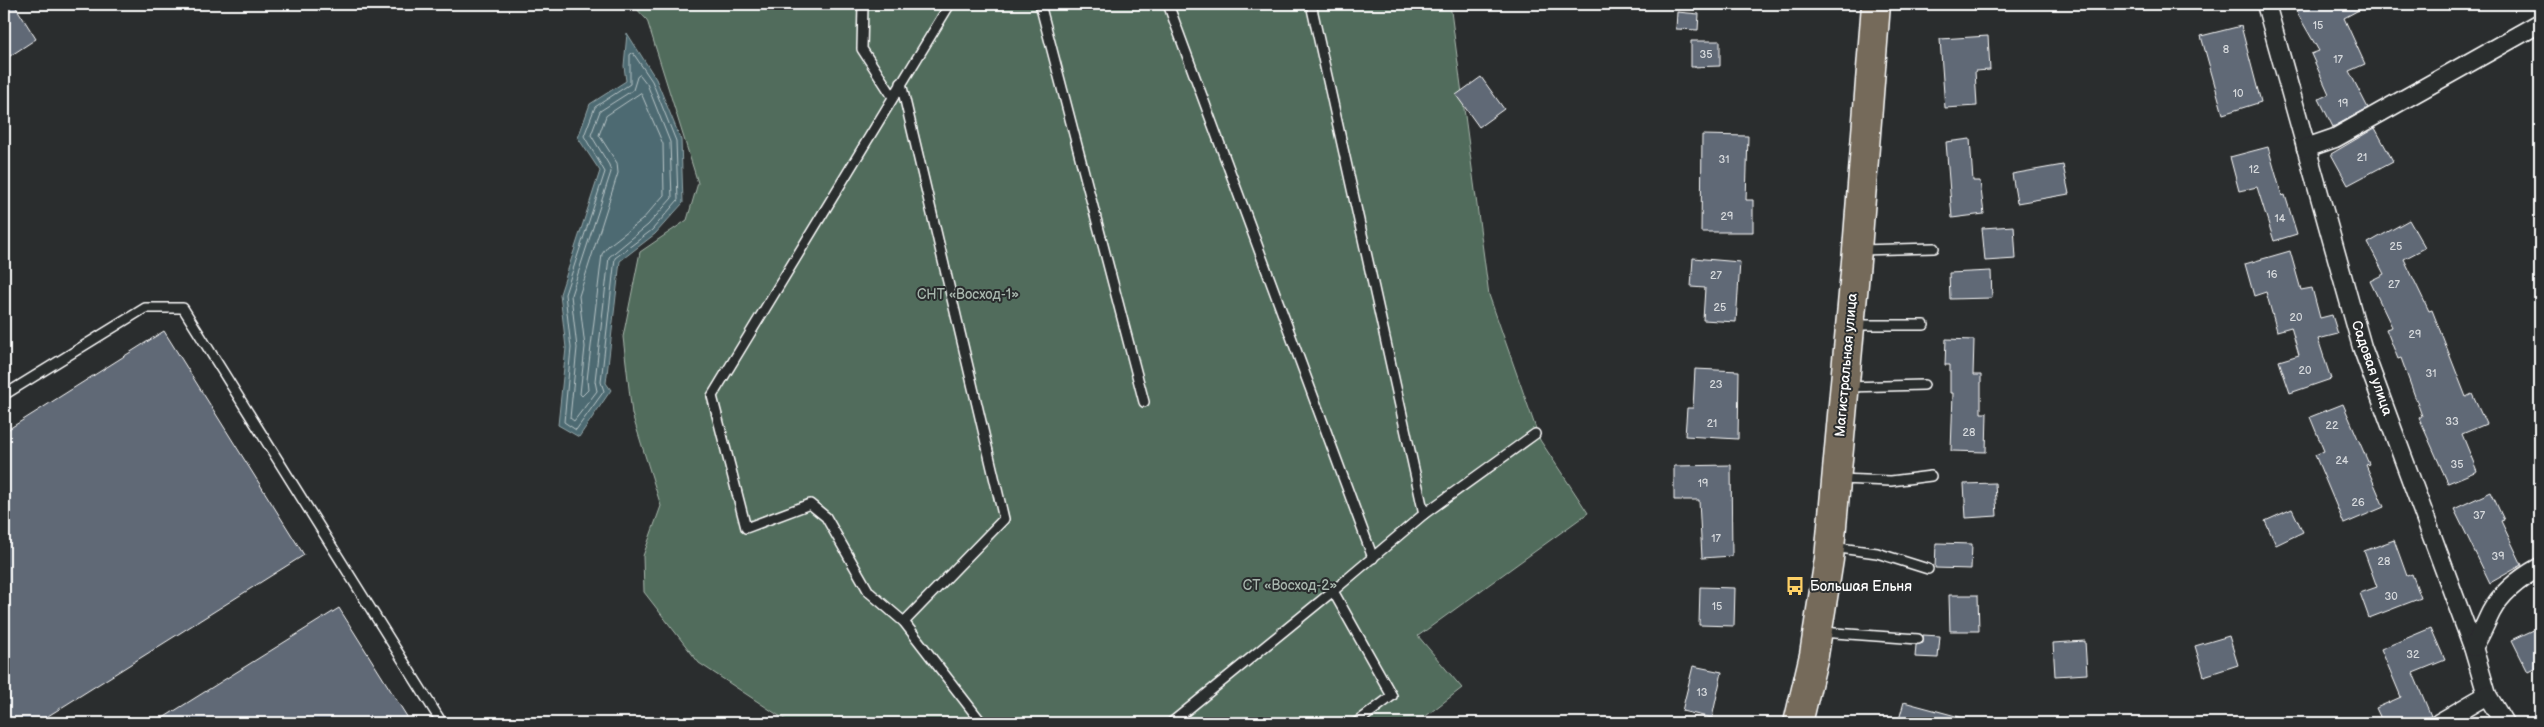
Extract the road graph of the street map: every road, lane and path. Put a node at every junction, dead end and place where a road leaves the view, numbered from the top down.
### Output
1 (863, 4) edge
2 (950, 4) edge
3 (1040, 4) edge
4 (1168, 4) edge
5 (1311, 4) edge
6 (1876, 4) edge
7 (2266, 4) edge
8 (2540, 23) edge
9 (902, 83) junction
10 (893, 97) junction
11 (2306, 148) junction
12 (1934, 248) dead end
13 (1857, 250) junction
14 (1849, 325) junction
15 (1924, 326) dead end
16 (1924, 385) dead end
17 (1844, 387) junction
18 (4, 395) edge
19 (1144, 402) dead end
20 (1535, 434) dead end
21 (1931, 476) dead end
22 (1836, 479) junction
23 (1424, 514) junction
24 (1830, 547) junction
25 (1373, 558) junction
26 (2540, 567) edge
27 (1928, 569) dead end
28 (1333, 591) junction
29 (904, 622) junction
30 (1818, 632) junction
31 (1918, 639) dead end
32 (2473, 647) junction
33 (2487, 695) junction
34 (442, 723) edge
35 (982, 723) edge
36 (1171, 723) edge
37 (1356, 723) edge
38 (1798, 723) edge
39 (2439, 723) edge
40 (2504, 723) edge

1 - 10 lane
2 - 9 lane
3 - 19 lane
4 - 25 lane
5 - 23 lane
6 - 13 main road, Магистральная улица
7 - 11 street, Садовая улица
8 - 11 street
9 - 10 lane
9 - 29 lane
10 - 29 lane
11 - 32 street, Садовая улица
12 - 13 lane
13 - 14 main road, Магистральная улица
14 - 15 lane
14 - 17 main road, Магистральная улица
16 - 17 lane
17 - 22 main road, Магистральная улица
18 - 34 lane
20 - 23 lane
21 - 22 lane
22 - 24 main road, Магистральная улица
23 - 25 lane
24 - 27 lane
24 - 30 main road, Магистральная улица
25 - 28 lane
26 - 32 street
28 - 36 lane
28 - 37 lane
29 - 35 lane
30 - 31 lane
30 - 38 main road, Магистральная улица
32 - 33 street, Садовая улица
33 - 39 street
33 - 40 street, Садовая улица

